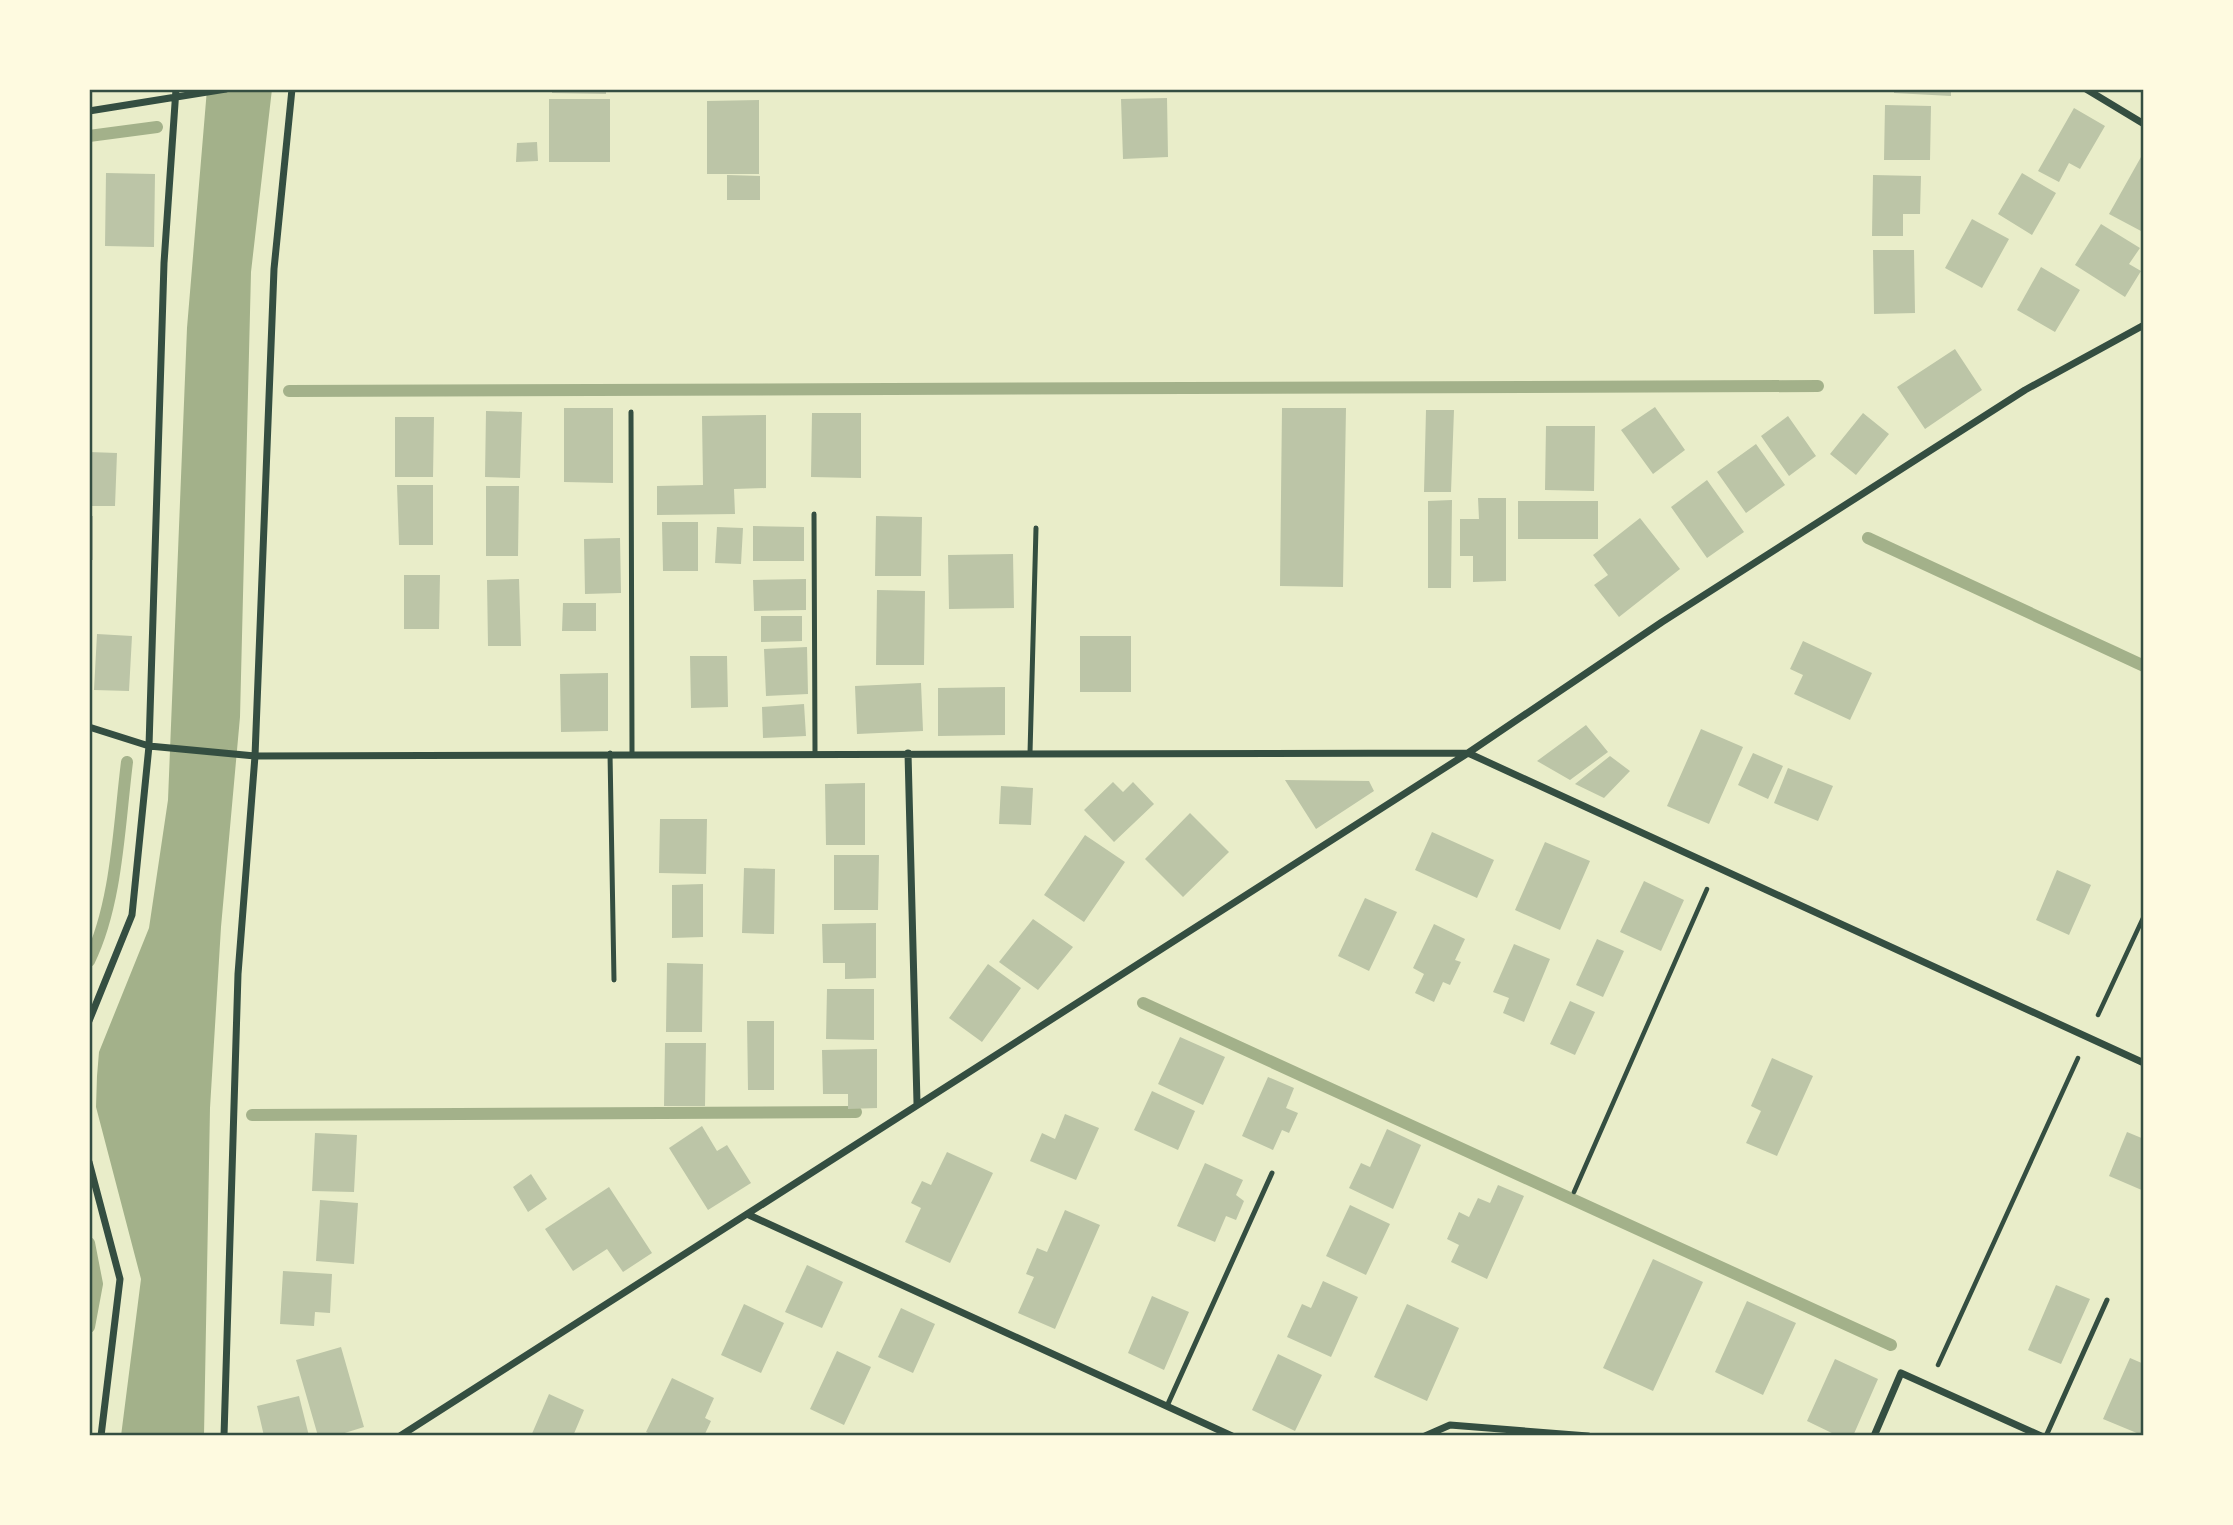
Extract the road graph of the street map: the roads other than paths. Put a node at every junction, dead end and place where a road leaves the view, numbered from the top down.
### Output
1 (176, 89) edge
2 (226, 89) edge
3 (292, 89) edge
4 (2086, 89) edge
5 (174, 99) junction
6 (89, 111) edge
7 (2144, 124) edge
8 (2144, 325) edge
9 (631, 412) dead end
10 (814, 514) dead end
11 (1036, 528) dead end
12 (89, 727) edge
13 (149, 746) junction
14 (632, 752) junction
15 (815, 752) junction
16 (908, 752) junction
17 (1030, 752) junction
18 (1468, 752) junction
19 (610, 753) junction
20 (255, 756) junction
21 (614, 980) dead end
22 (89, 1021) edge
23 (2144, 1063) edge
24 (917, 1103) junction
25 (89, 1162) edge
26 (1272, 1173) dead end
27 (749, 1215) junction
28 (2107, 1300) dead end
29 (1167, 1406) junction
30 (101, 1436) edge
31 (224, 1436) edge
32 (400, 1436) edge
33 (1232, 1436) edge
34 (1425, 1436) edge
35 (1588, 1436) edge
36 (1874, 1436) edge
37 (2044, 1436) edge

1 - 5 street
2 - 5 street
3 - 20 street
4 - 7 street
5 - 6 street
5 - 13 street
8 - 18 street
9 - 14 lane
10 - 15 lane
11 - 17 lane
12 - 13 street
13 - 20 street
13 - 22 street
14 - 15 street
14 - 19 street
15 - 16 street
16 - 17 street
16 - 24 street
17 - 18 street
18 - 23 street
18 - 24 street
19 - 20 street
19 - 21 lane
20 - 31 street
24 - 27 street
25 - 30 street
26 - 29 lane
27 - 29 street
27 - 32 street
28 - 37 lane
29 - 33 street
34 - 35 street
36 - 37 street

